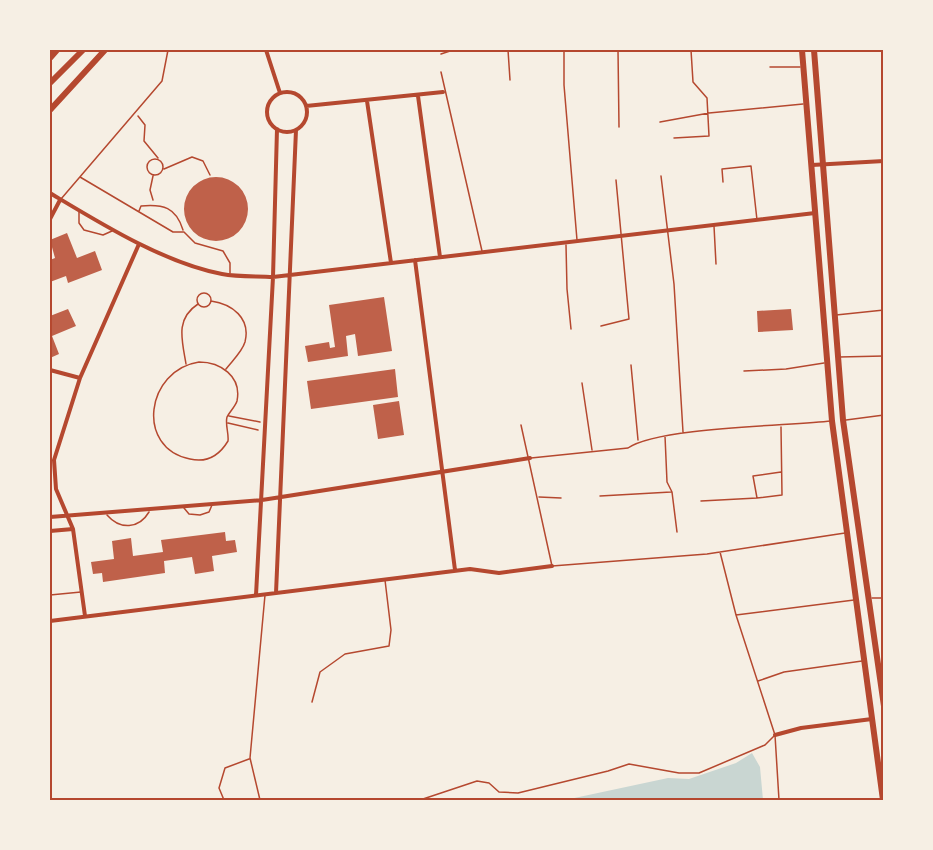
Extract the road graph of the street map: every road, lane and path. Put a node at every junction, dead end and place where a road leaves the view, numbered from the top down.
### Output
1 (57, 50) edge
2 (83, 50) edge
3 (105, 50) edge
4 (168, 50) edge
5 (266, 50) edge
6 (453, 50) edge
7 (508, 50) edge
8 (564, 50) edge
9 (618, 50) edge
10 (691, 50) edge
11 (802, 50) edge
12 (814, 50) edge
13 (441, 54) dead end
14 (50, 58) edge
15 (770, 67) dead end
16 (804, 67) junction
17 (441, 72) dead end
18 (510, 80) dead end
19 (50, 83) edge
20 (443, 92) junction
21 (280, 93) junction
22 (418, 96) junction
23 (367, 101) junction
24 (807, 103) junction
25 (306, 106) junction
26 (50, 110) edge
27 (135, 113) junction
28 (709, 113) junction
29 (660, 122) dead end
30 (619, 127) dead end
31 (277, 129) junction
32 (296, 130) junction
33 (674, 138) dead end
34 (158, 158) junction
35 (884, 161) edge
36 (823, 164) junction
37 (812, 165) junction
38 (164, 168) junction
39 (153, 175) junction
40 (210, 175) dead end
41 (661, 176) dead end
42 (80, 177) junction
43 (616, 180) dead end
44 (723, 182) dead end
45 (50, 194) edge
46 (60, 200) junction
47 (156, 205) junction
48 (79, 211) junction
49 (139, 212) junction
50 (816, 213) junction
51 (50, 219) edge
52 (758, 221) junction
53 (714, 225) junction
54 (114, 230) junction
55 (666, 230) junction
56 (184, 232) junction
57 (623, 235) junction
58 (577, 240) junction
59 (566, 241) junction
60 (139, 244) junction
61 (482, 251) junction
62 (440, 257) junction
63 (415, 260) junction
64 (391, 263) junction
65 (716, 264) dead end
66 (230, 275) junction
67 (291, 276) junction
68 (273, 277) junction
69 (211, 301) junction
70 (198, 304) junction
71 (884, 310) edge
72 (836, 315) junction
73 (601, 326) dead end
74 (571, 329) dead end
75 (884, 356) edge
76 (838, 357) junction
77 (827, 362) junction
78 (187, 364) junction
79 (631, 365) dead end
80 (226, 369) junction
81 (50, 370) edge
82 (744, 371) dead end
83 (80, 378) junction
84 (582, 383) dead end
85 (884, 415) edge
86 (229, 416) junction
87 (843, 420) junction
88 (832, 421) junction
89 (227, 423) junction
90 (266, 423) junction
91 (521, 425) dead end
92 (781, 426) junction
93 (266, 432) junction
94 (683, 433) junction
95 (665, 435) junction
96 (638, 441) junction
97 (592, 451) junction
98 (530, 458) junction
99 (781, 472) junction
100 (443, 473) junction
101 (672, 492) junction
102 (281, 495) junction
103 (600, 496) dead end
104 (538, 497) junction
105 (561, 498) dead end
106 (757, 498) junction
107 (262, 500) junction
108 (701, 501) dead end
109 (212, 504) junction
110 (183, 507) junction
111 (150, 510) junction
112 (106, 514) junction
113 (50, 517) edge
114 (69, 518) junction
115 (73, 529) junction
116 (50, 531) edge
117 (677, 532) dead end
118 (845, 533) junction
119 (720, 552) junction
120 (552, 566) junction
121 (455, 570) junction
122 (385, 579) junction
123 (82, 592) junction
124 (276, 593) junction
125 (265, 594) junction
126 (50, 595) edge
127 (256, 595) junction
128 (868, 598) junction
129 (884, 598) edge
130 (855, 600) junction
131 (736, 615) junction
132 (85, 616) junction
133 (871, 619) junction
134 (50, 621) edge
135 (858, 621) junction
136 (880, 657) edge
137 (864, 660) junction
138 (757, 681) junction
139 (312, 702) dead end
140 (884, 706) edge
141 (874, 719) junction
142 (775, 735) junction
143 (250, 758) junction
144 (224, 801) edge
145 (260, 801) edge
146 (420, 801) edge
147 (779, 801) edge
148 (883, 801) edge

1 - 14 main road
2 - 19 main road
3 - 26 main road
4 - 27 lane
5 - 21 street
6 - 13 lane
7 - 18 lane
8 - 58 lane
9 - 30 lane
10 - 28 lane
11 - 16 main road
12 - 36 main road
15 - 16 lane
16 - 24 main road
17 - 20 lane
20 - 22 street
20 - 61 lane
21 - 25 street
21 - 31 street
22 - 23 street
22 - 62 street
23 - 25 street
23 - 64 street
24 - 28 lane
24 - 37 main road
25 - 32 street
27 - 34 path
27 - 42 lane
28 - 29 lane
28 - 33 lane
31 - 32 street
31 - 68 street
32 - 67 street
34 - 38 path
34 - 39 path
35 - 36 street
36 - 37 street
36 - 72 main road
37 - 50 main road
38 - 39 path
38 - 40 path
39 - 47 path
41 - 55 lane
42 - 46 lane
42 - 49 lane
43 - 57 lane
44 - 52 lane
45 - 46 street
46 - 48 street
46 - 51 street
47 - 49 lane
47 - 56 lane
48 - 54 street
48 - 54 lane
49 - 56 lane
50 - 52 street
50 - 77 main road
52 - 53 street
53 - 55 street
53 - 65 lane
54 - 60 street
55 - 57 street
55 - 94 lane
56 - 66 lane
57 - 58 street
57 - 73 lane
58 - 59 street
59 - 61 street
59 - 74 lane
60 - 66 street
60 - 83 street
61 - 62 street
62 - 63 street
63 - 64 street
63 - 100 street
64 - 67 street
66 - 68 street
67 - 68 street
67 - 102 street
68 - 90 street
69 - 70 path
69 - 70 path
69 - 80 path
70 - 78 path
71 - 72 lane
72 - 76 main road
75 - 76 lane
76 - 87 main road
77 - 82 lane
77 - 88 main road
78 - 80 path
78 - 89 path
79 - 96 lane
80 - 86 path
81 - 83 street
83 - 114 street
84 - 97 lane
85 - 87 lane
86 - 89 path
86 - 90 path
87 - 88 main road
87 - 128 main road
88 - 92 lane
88 - 118 main road
89 - 93 path
90 - 93 street
91 - 98 lane
92 - 94 lane
92 - 99 lane
93 - 107 street
94 - 95 lane
95 - 96 lane
95 - 101 lane
96 - 97 lane
97 - 98 lane
98 - 100 street
98 - 104 lane
99 - 106 lane
99 - 106 lane
100 - 102 street
100 - 121 street
101 - 103 lane
101 - 117 lane
102 - 107 street
102 - 124 street
104 - 105 lane
104 - 120 lane
106 - 108 lane
107 - 109 street
107 - 127 street
109 - 110 street
109 - 110 lane
110 - 111 street
111 - 112 street
111 - 112 lane
112 - 114 street
113 - 114 street
114 - 115 street
115 - 116 street
115 - 123 street
118 - 119 lane
118 - 130 main road
119 - 120 lane
119 - 131 lane
120 - 121 street
121 - 122 street
122 - 124 street
122 - 139 lane
123 - 126 lane
123 - 132 street
124 - 125 street
125 - 127 street
125 - 143 lane
127 - 132 street
128 - 129 lane
128 - 133 main road
130 - 131 lane
130 - 135 main road
131 - 138 lane
132 - 134 street
133 - 135 main road
133 - 136 main road
135 - 137 main road
136 - 140 main road
137 - 138 lane
137 - 141 main road
138 - 142 lane
141 - 142 street
141 - 148 main road
142 - 146 lane
142 - 147 lane
143 - 144 lane
143 - 145 lane

